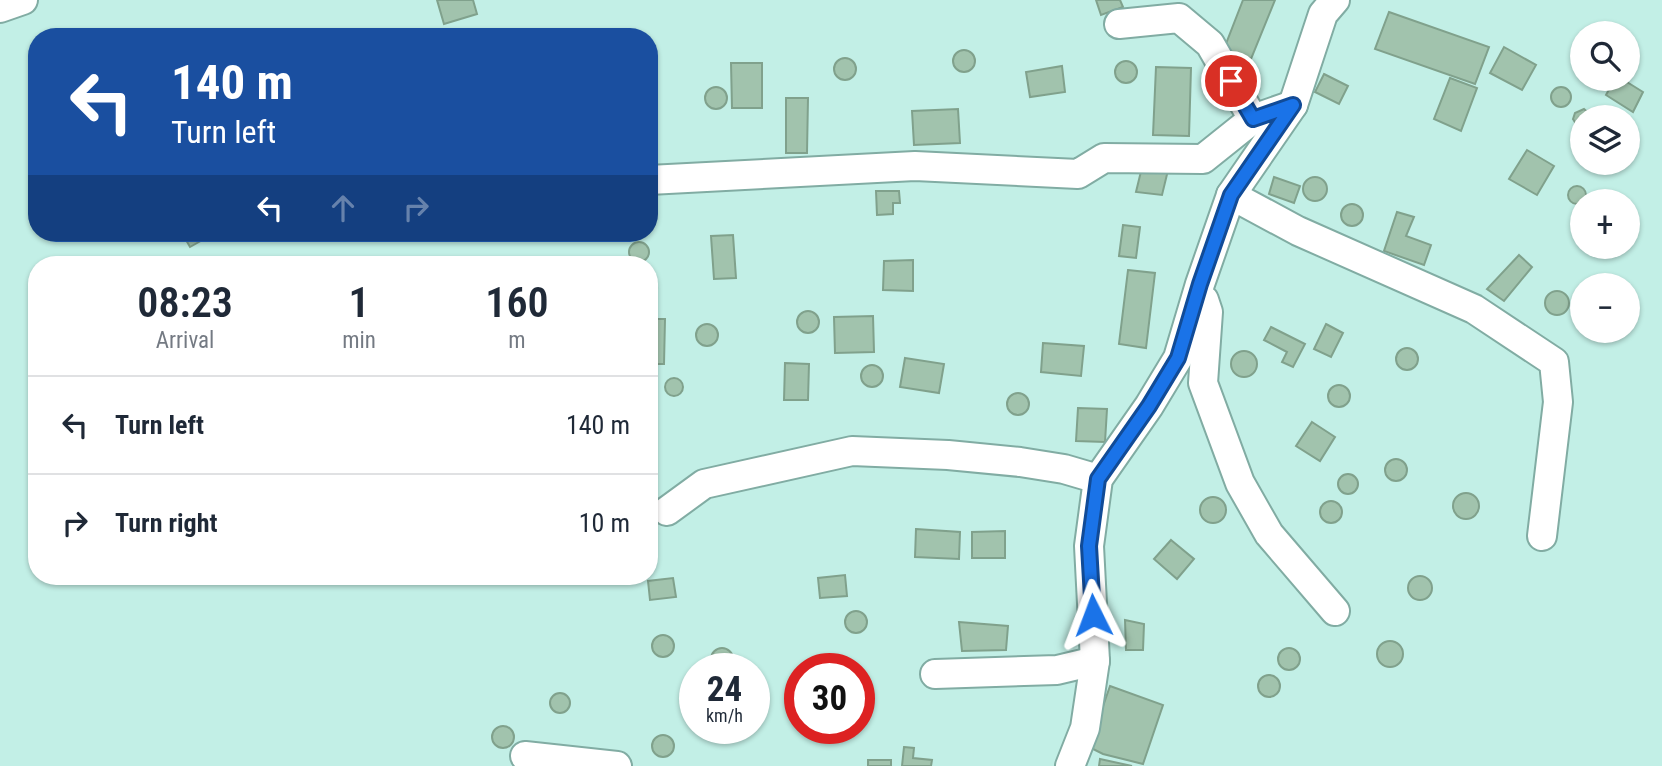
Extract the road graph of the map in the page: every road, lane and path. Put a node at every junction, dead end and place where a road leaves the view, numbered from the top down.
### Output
1 (23, 0) edge
2 (1335, 0) edge
3 (0, 8) edge
4 (1119, 24) dead end
5 (1293, 105) junction
6 (1253, 119) junction
7 (658, 180) edge
8 (1231, 195) junction
9 (1200, 284) junction
10 (1098, 479) junction
11 (667, 510) dead end
12 (1542, 537) dead end
13 (1335, 611) dead end
14 (1095, 661) junction
15 (935, 674) dead end
16 (525, 756) dead end
17 (617, 766) edge
18 (1070, 766) edge

1 - 3 street
2 - 5 street
4 - 6 street
5 - 6 street
5 - 8 street
6 - 7 street
8 - 9 street
8 - 12 street
9 - 10 street
9 - 13 street
10 - 11 street
10 - 14 street
14 - 15 street
14 - 18 street
16 - 17 street

